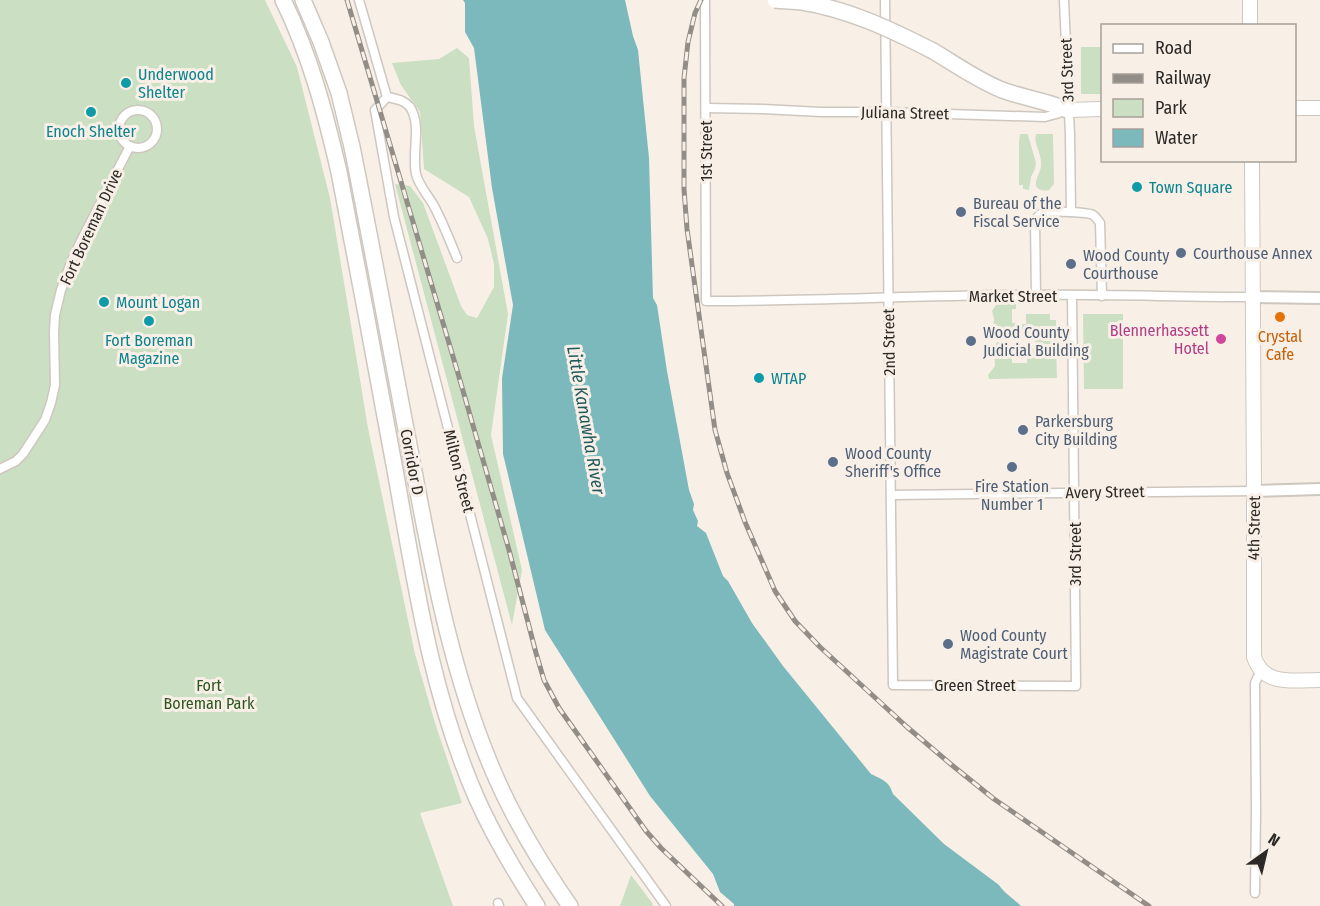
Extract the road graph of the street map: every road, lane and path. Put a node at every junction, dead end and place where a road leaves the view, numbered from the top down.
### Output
1 (283, 0) edge
2 (303, 0) edge
3 (359, 0) edge
4 (705, 0) edge
5 (775, 0) edge
6 (885, 0) edge
7 (1064, 0) edge
8 (1250, 0) edge
9 (1250, 24) edge
10 (387, 97) junction
11 (706, 108) junction
12 (1296, 108) edge
13 (1320, 108) edge
14 (1101, 109) edge
15 (1068, 110) junction
16 (886, 112) junction
17 (130, 146) junction
18 (1252, 162) edge
19 (1071, 212) junction
20 (457, 258) dead end
21 (1035, 295) junction
22 (1072, 295) junction
23 (1102, 296) junction
24 (888, 297) junction
25 (1253, 297) junction
26 (1320, 298) edge
27 (706, 301) joint
28 (0, 470) edge
29 (1320, 489) edge
30 (1254, 491) junction
31 (1074, 493) junction
32 (891, 495) junction
33 (1261, 670) junction
34 (1320, 680) edge
35 (893, 685) joint
36 (1057, 686) joint
37 (1255, 893) dead end
38 (537, 906) edge
39 (570, 906) edge
40 (666, 906) edge

1 - 38 highway, Corridor D
2 - 39 highway, Corridor D
3 - 10 street
4 - 11 street, 1st Street
5 - 15 highway, bridge
6 - 16 street, 2nd Street
7 - 15 street, 3rd Street
8 - 9 main road
10 - 20 street
10 - 40 street, Milton Street
11 - 16 street, Juliana Street
11 - 27 street, 1st Street
12 - 13 main road
14 - 15 main road, Juliana Street
15 - 16 street, Juliana Street
15 - 19 street, 3rd Street
16 - 24 street, 2nd Street
17 - 17 street
17 - 28 street, Fort Boreman Drive
18 - 25 main road, 4th Street
19 - 21 street
19 - 23 street
21 - 22 street, Market Street
21 - 24 street, Market Street
22 - 23 street, Market Street
22 - 31 street, 3rd Street
23 - 25 street, Market Street
24 - 27 street, Market Street
24 - 32 street, 2nd Street
25 - 26 street, Market Street
25 - 30 main road, 4th Street
29 - 30 street, Avery Street
30 - 31 street, Avery Street
30 - 33 main road, 4th Street
31 - 32 street, Avery Street
31 - 36 street, 3rd Street
32 - 35 street, 2nd Street
33 - 34 main road
33 - 37 street, 4th Street
35 - 36 street, Green Street

